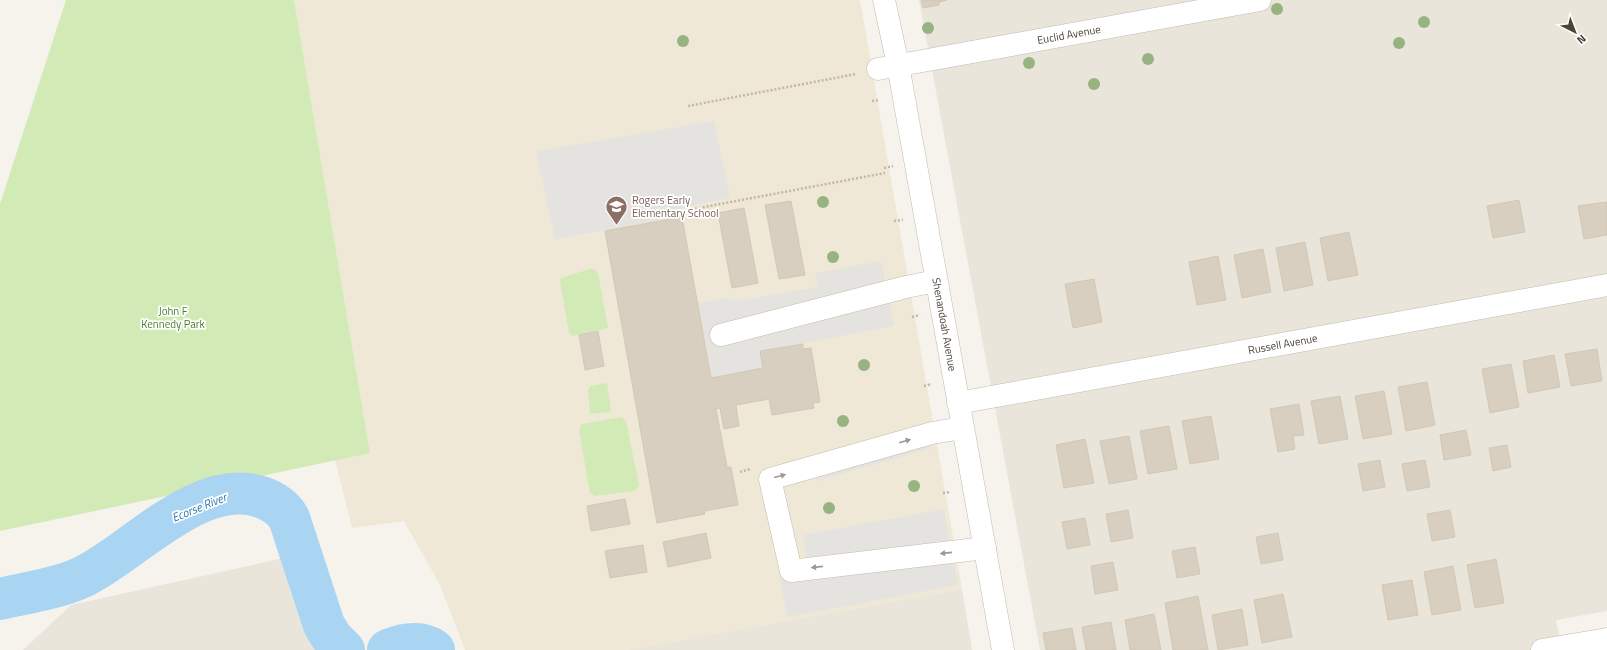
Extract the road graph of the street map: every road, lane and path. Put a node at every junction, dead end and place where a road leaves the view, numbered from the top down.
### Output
1 (884, 0) edge
2 (1260, 0) edge
3 (879, 69) junction
4 (883, 99) dead end
5 (872, 101) dead end
6 (688, 106) dead end
7 (895, 166) dead end
8 (884, 168) dead end
9 (885, 173) dead end
10 (683, 211) dead end
11 (905, 219) dead end
12 (894, 221) dead end
13 (936, 281) junction
14 (1607, 285) edge
15 (922, 314) dead end
16 (912, 316) dead end
17 (721, 335) dead end
18 (933, 384) dead end
19 (924, 386) dead end
20 (958, 403) junction
21 (962, 428) junction
22 (985, 548) junction
23 (1607, 639) edge
24 (1003, 650) edge
25 (1542, 650) edge

1 - 3 street, Shenandoah Avenue
2 - 3 street, Euclid Avenue
3 - 6 path
3 - 13 street, Shenandoah Avenue
4 - 5 path
7 - 8 path
9 - 10 path
11 - 12 path
13 - 17 street
13 - 20 street, Shenandoah Avenue
14 - 20 street, Russell Avenue
15 - 16 path
18 - 19 path
20 - 21 street, Shenandoah Avenue
21 - 22 street, Shenandoah Avenue
22 -> 21 street
22 - 24 street, Shenandoah Avenue
23 - 25 street

